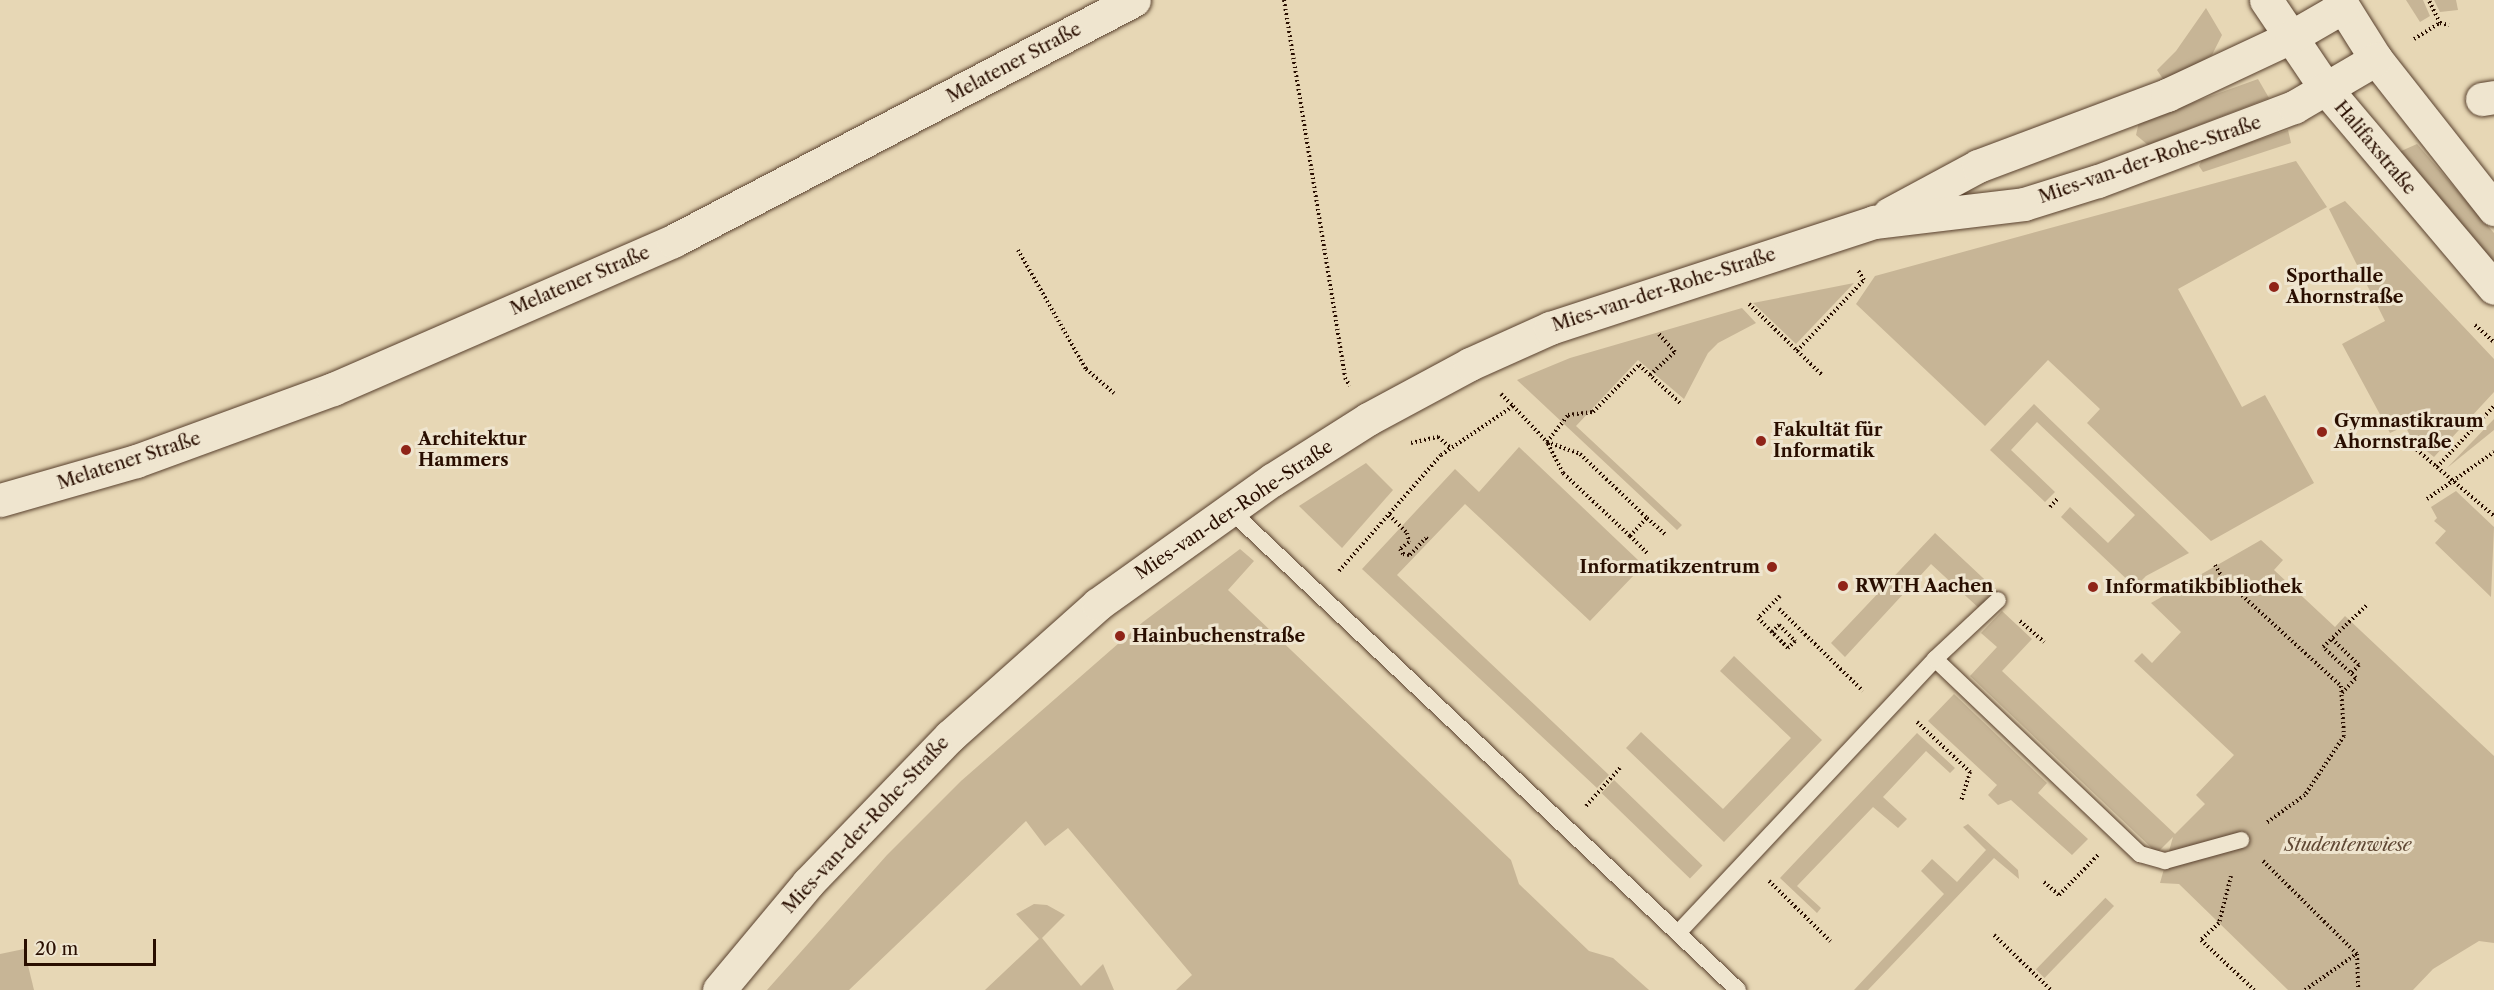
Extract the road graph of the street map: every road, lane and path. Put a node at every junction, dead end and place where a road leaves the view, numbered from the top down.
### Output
1 (1134, 0) edge
2 (1284, 0) edge
3 (2266, 0) edge
4 (2429, 0) edge
5 (2341, 3) edge
6 (2440, 23) junction
7 (2449, 25) dead end
8 (2291, 37) junction
9 (2414, 39) dead end
10 (2376, 59) junction
11 (2326, 89) junction
12 (2494, 209) edge
13 (1874, 222) junction
14 (1839, 232) junction
15 (1018, 250) dead end
16 (2494, 288) edge
17 (1776, 332) dead end
18 (1659, 334) dead end
19 (1797, 351) junction
20 (1650, 375) junction
21 (1823, 376) dead end
22 (1114, 393) dead end
23 (1680, 403) dead end
24 (2494, 406) edge
25 (1368, 419) junction
26 (2395, 441) dead end
27 (1547, 442) junction
28 (2494, 452) edge
29 (2437, 466) junction
30 (2454, 481) junction
31 (2059, 497) dead end
32 (2427, 499) dead end
33 (0, 500) edge
34 (2050, 507) dead end
35 (1229, 509) junction
36 (1389, 515) junction
37 (2494, 516) edge
38 (1647, 518) junction
39 (1665, 534) dead end
40 (1630, 536) junction
41 (1429, 541) dead end
42 (1647, 553) dead end
43 (2215, 565) dead end
44 (1318, 593) junction
45 (1780, 596) dead end
46 (1998, 600) dead end
47 (2368, 604) dead end
48 (1779, 609) dead end
49 (2341, 619) dead end
50 (2346, 624) junction
51 (1803, 632) junction
52 (2332, 639) junction
53 (1788, 648) junction
54 (1935, 659) junction
55 (2351, 674) junction
56 (2341, 693) junction
57 (1891, 707) junction
58 (1620, 768) dead end
59 (1961, 801) dead end
60 (1566, 828) junction
61 (2119, 833) junction
62 (2241, 840) junction
63 (1746, 860) junction
64 (2044, 882) dead end
65 (1678, 933) junction
66 (1994, 934) dead end
67 (1830, 941) dead end
68 (2356, 954) junction
69 (719, 990) edge
70 (1738, 990) edge
71 (2051, 990) edge
72 (2254, 990) edge
73 (2305, 990) edge
74 (2358, 990) edge

1 - 33 street, Melatener Straße
2 - 25 path
3 - 8 street, Halifaxstraße
4 - 6 path
5 - 8 street, Mies-van-der-Rohe-Straße
5 - 10 street
6 - 7 path
6 - 9 path
8 - 11 street, Halifaxstraße
8 - 13 street, Mies-van-der-Rohe-Straße
10 - 11 street, Mies-van-der-Rohe-Straße
10 - 12 street
11 - 13 street, Mies-van-der-Rohe-Straße
11 - 16 street, Halifaxstraße
13 - 14 street, Mies-van-der-Rohe-Straße
14 - 19 path
14 - 25 street, Mies-van-der-Rohe-Straße
15 - 22 path
17 - 19 path
18 - 20 path
19 - 21 path
20 - 23 path
20 - 27 path
24 - 29 path
25 - 35 street, Mies-van-der-Rohe-Straße
26 - 29 path
27 - 36 path
27 - 38 path
27 - 40 path
28 - 30 path
29 - 30 path
30 - 32 path
30 - 37 path
31 - 34 path
35 - 44 lane
35 - 69 street, Mies-van-der-Rohe-Straße
36 - 41 path
36 - 44 path
38 - 39 path
38 - 40 path
40 - 42 path
43 - 56 path
44 - 60 lane
45 - 53 path
46 - 54 lane
47 - 50 path
48 - 51 path
49 - 50 path
50 - 52 path
51 - 53 path
51 - 57 path
52 - 55 path
52 - 55 path
53 - 53 path
54 - 57 lane
54 - 61 lane
55 - 56 path
56 - 62 path
57 - 59 path
57 - 63 lane
58 - 60 path
60 - 65 lane
61 - 62 lane
61 - 64 path
62 - 68 path
62 - 72 path
63 - 65 lane
63 - 67 path
65 - 70 lane
66 - 71 path
68 - 73 path
68 - 74 path

